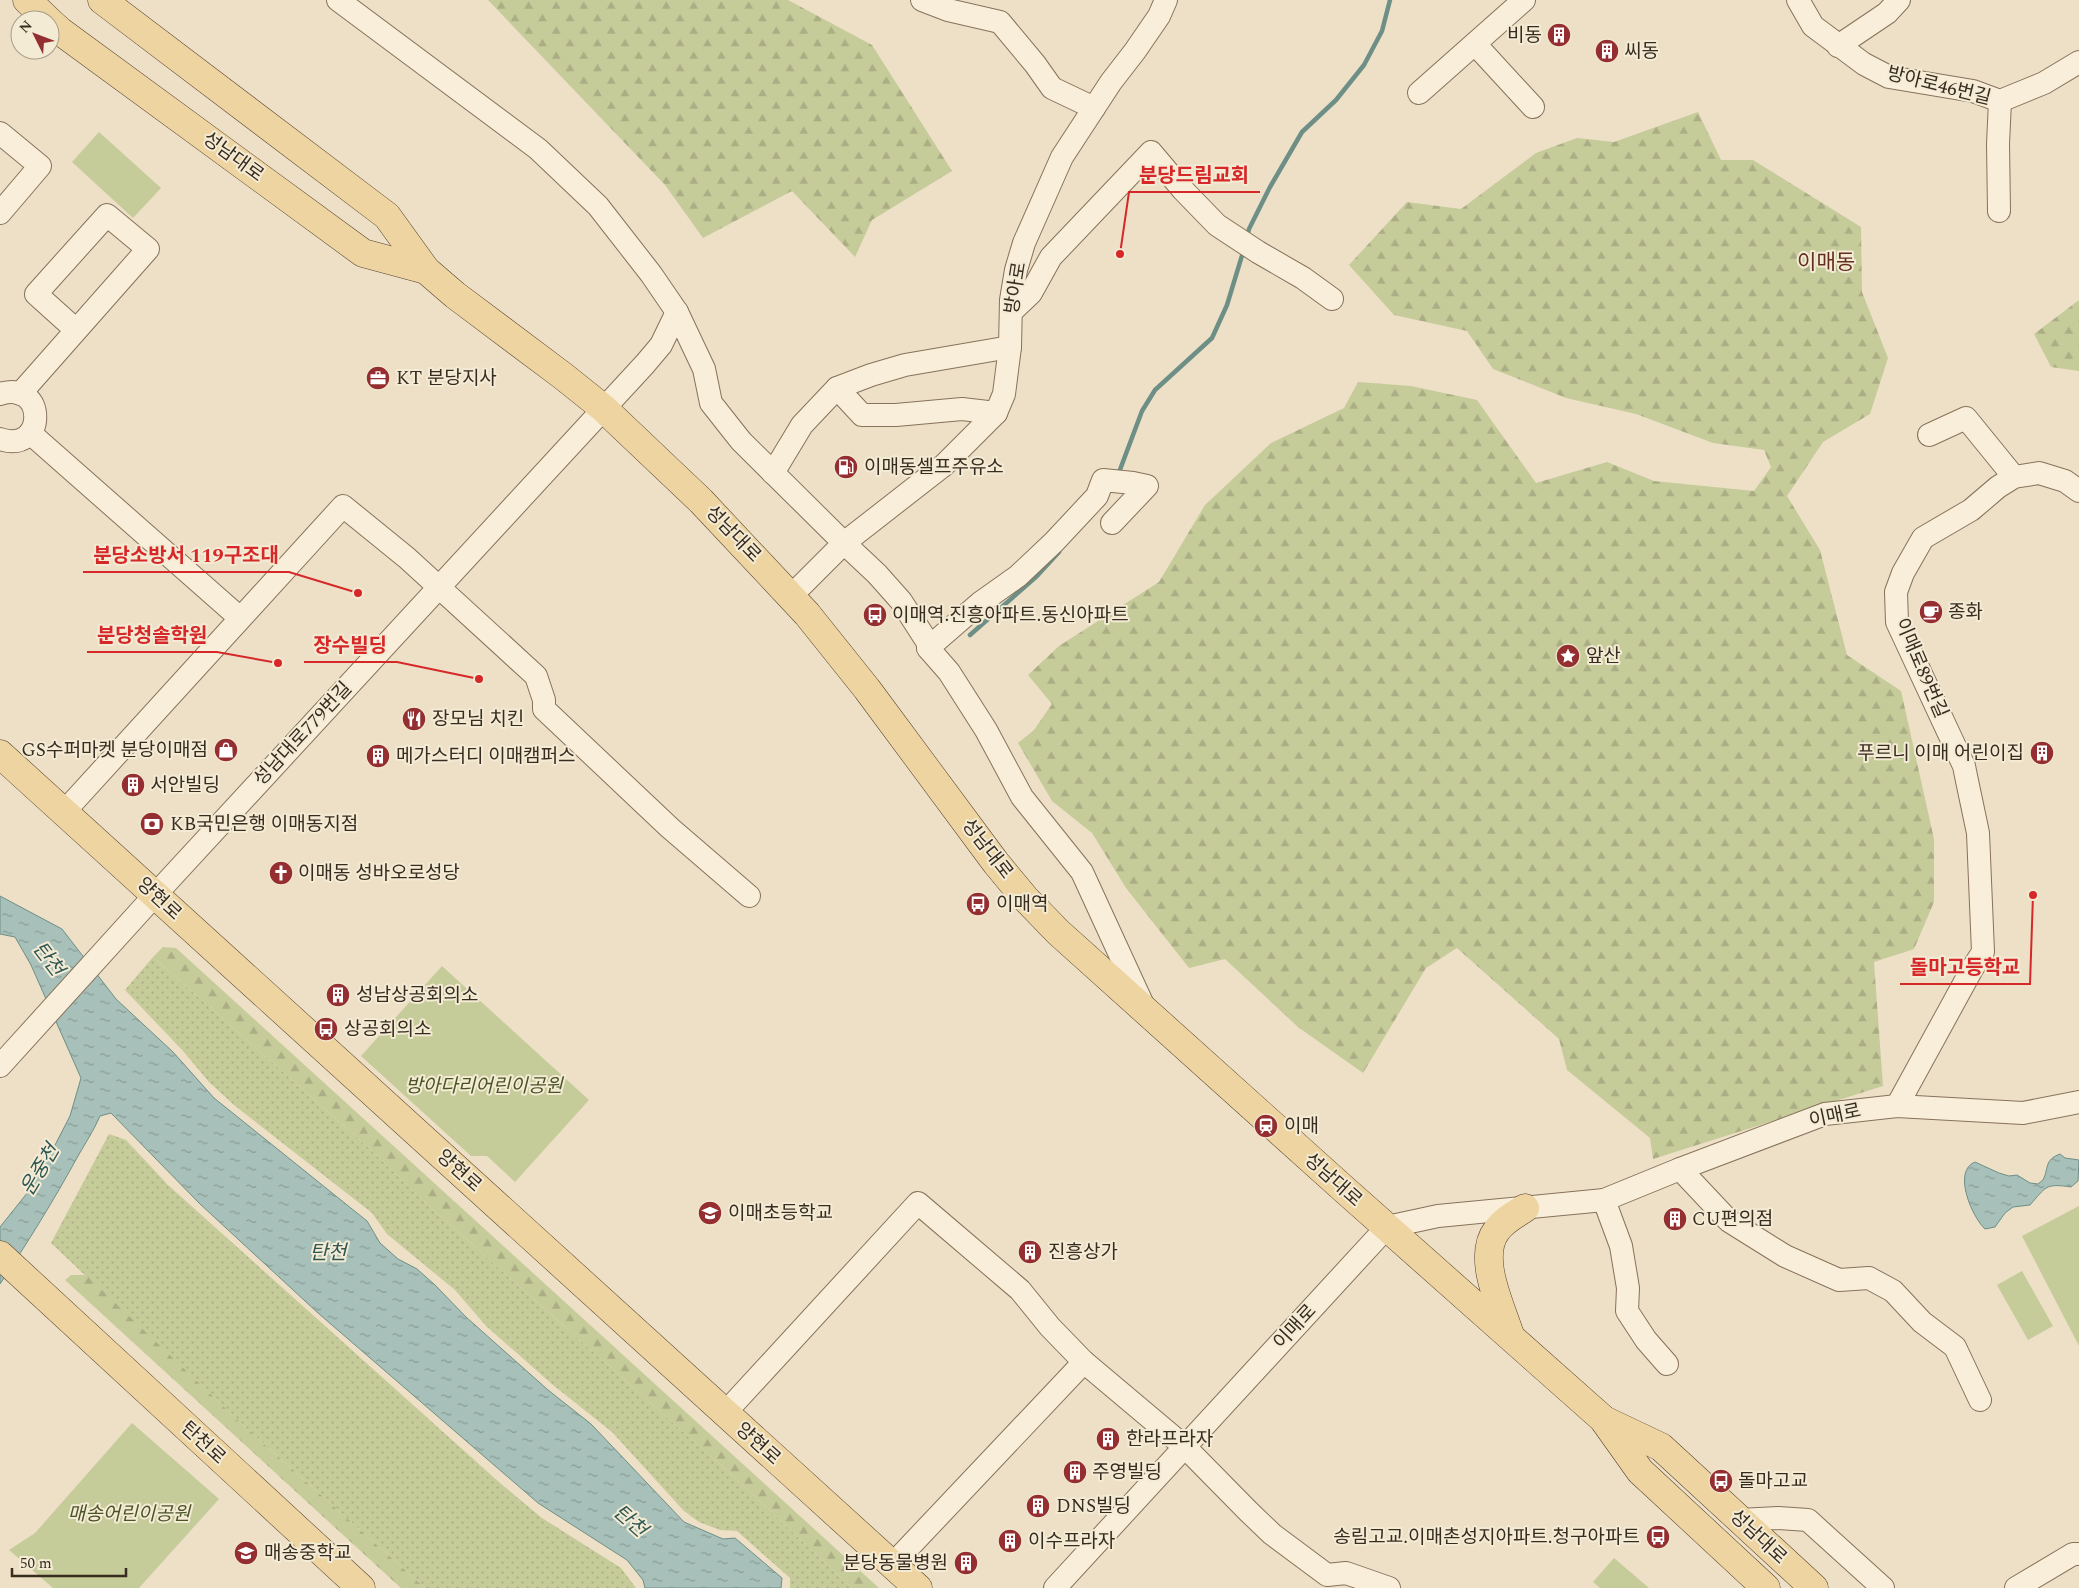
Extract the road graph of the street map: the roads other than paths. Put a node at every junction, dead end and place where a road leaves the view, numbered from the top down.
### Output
1 (26, 0) edge
2 (102, 0) edge
3 (338, 0) edge
4 (922, 0) edge
5 (1524, 0) edge
6 (1798, 0) edge
7 (1899, 0) edge
8 (1158, 5) edge
9 (37, 10) edge
10 (60, 31) edge
11 (1474, 44) junction
12 (1838, 46) junction
13 (2079, 62) edge
14 (1419, 93) dead end
15 (2000, 101) junction
16 (1533, 107) dead end
17 (1094, 108) junction
18 (0, 133) edge
19 (1999, 211) dead end
20 (0, 213) edge
21 (426, 270) junction
22 (1332, 299) dead end
23 (677, 312) junction
24 (1011, 312) junction
25 (76, 330) junction
26 (1010, 346) junction
27 (837, 388) junction
28 (10, 394) edge
29 (603, 408) junction
30 (996, 413) junction
31 (30, 433) junction
32 (1929, 435) dead end
33 (0, 440) edge
34 (773, 474) junction
35 (2014, 477) junction
36 (2079, 491) edge
37 (1112, 523) dead end
38 (844, 544) junction
39 (438, 588) junction
40 (791, 596) junction
41 (240, 618) junction
42 (928, 648) junction
43 (0, 754) edge
44 (64, 812) junction
45 (155, 895) junction
46 (749, 896) dead end
47 (1145, 1010) junction
48 (0, 1066) edge
49 (2079, 1102) edge
50 (1896, 1106) junction
51 (1680, 1169) junction
52 (1604, 1200) junction
53 (1525, 1208) junction
54 (1387, 1227) junction
55 (0, 1255) edge
56 (1510, 1337) junction
57 (1084, 1362) junction
58 (1667, 1364) dead end
59 (1980, 1400) dead end
60 (724, 1414) junction
61 (1603, 1419) junction
62 (1185, 1447) junction
63 (1739, 1520) junction
64 (2079, 1554) edge
65 (892, 1565) junction
66 (361, 1588) edge
67 (918, 1588) edge
68 (1055, 1588) edge
69 (1389, 1588) edge
70 (1766, 1588) edge
71 (1814, 1588) edge
72 (1883, 1588) edge
73 (2016, 1588) edge

1 - 9 main road, 성남대로
2 - 21 main road, 성남대로
3 - 23 street
4 - 17 street
5 - 11 street
6 - 12 street, 방아로46번길
7 - 12 street
8 - 17 street, 방아로
10 - 21 main road, 성남대로
11 - 14 street
11 - 16 street
12 - 15 street, 방아로46번길
13 - 15 street
15 - 19 street, 방아로46번길
17 - 24 street, 방아로
18 - 20 street
21 - 29 main road, 성남대로
22 - 24 street
23 - 29 street, 성남대로779번길
23 - 34 street
24 - 26 street, 방아로
25 - 25 street
25 - 28 street
26 - 27 street
26 - 30 street, 방아로
27 - 30 street
27 - 34 street
28 - 31 street
29 - 39 street, 성남대로779번길
29 - 40 main road, 성남대로
30 - 38 street, 방아로
31 - 33 street
31 - 41 street
32 - 35 street
34 - 38 street
35 - 36 street, 이매로89번길
35 - 50 street, 이매로89번길
37 - 42 street
38 - 40 street, 방아로
38 - 42 street
39 - 41 street
39 - 45 street, 성남대로779번길
39 - 46 street
40 - 47 main road, 성남대로
41 - 44 street
42 - 47 street
43 - 44 main road, 양현로
44 - 45 main road, 양현로
45 - 48 street, 성남대로779번길
45 - 60 main road, 양현로
47 - 54 main road, 성남대로
49 - 50 street, 이매로
50 - 51 street, 이매로
51 - 52 street, 이매로
51 - 59 street
52 - 53 street, 이매로
52 - 58 street
53 - 54 street, 이매로
53 - 56 main road
54 - 56 main road, 성남대로
54 - 62 street, 이매로
55 - 66 main road, 탄천로
56 - 61 main road, 성남대로
57 - 60 street
57 - 62 street
57 - 65 street
60 - 65 main road, 양현로
61 - 63 main road, 성남대로
61 - 70 main road, 성남대로
62 - 68 street, 이매로
62 - 69 street
63 - 71 main road, 성남대로
63 - 72 street
64 - 73 street
65 - 67 main road, 양현로

